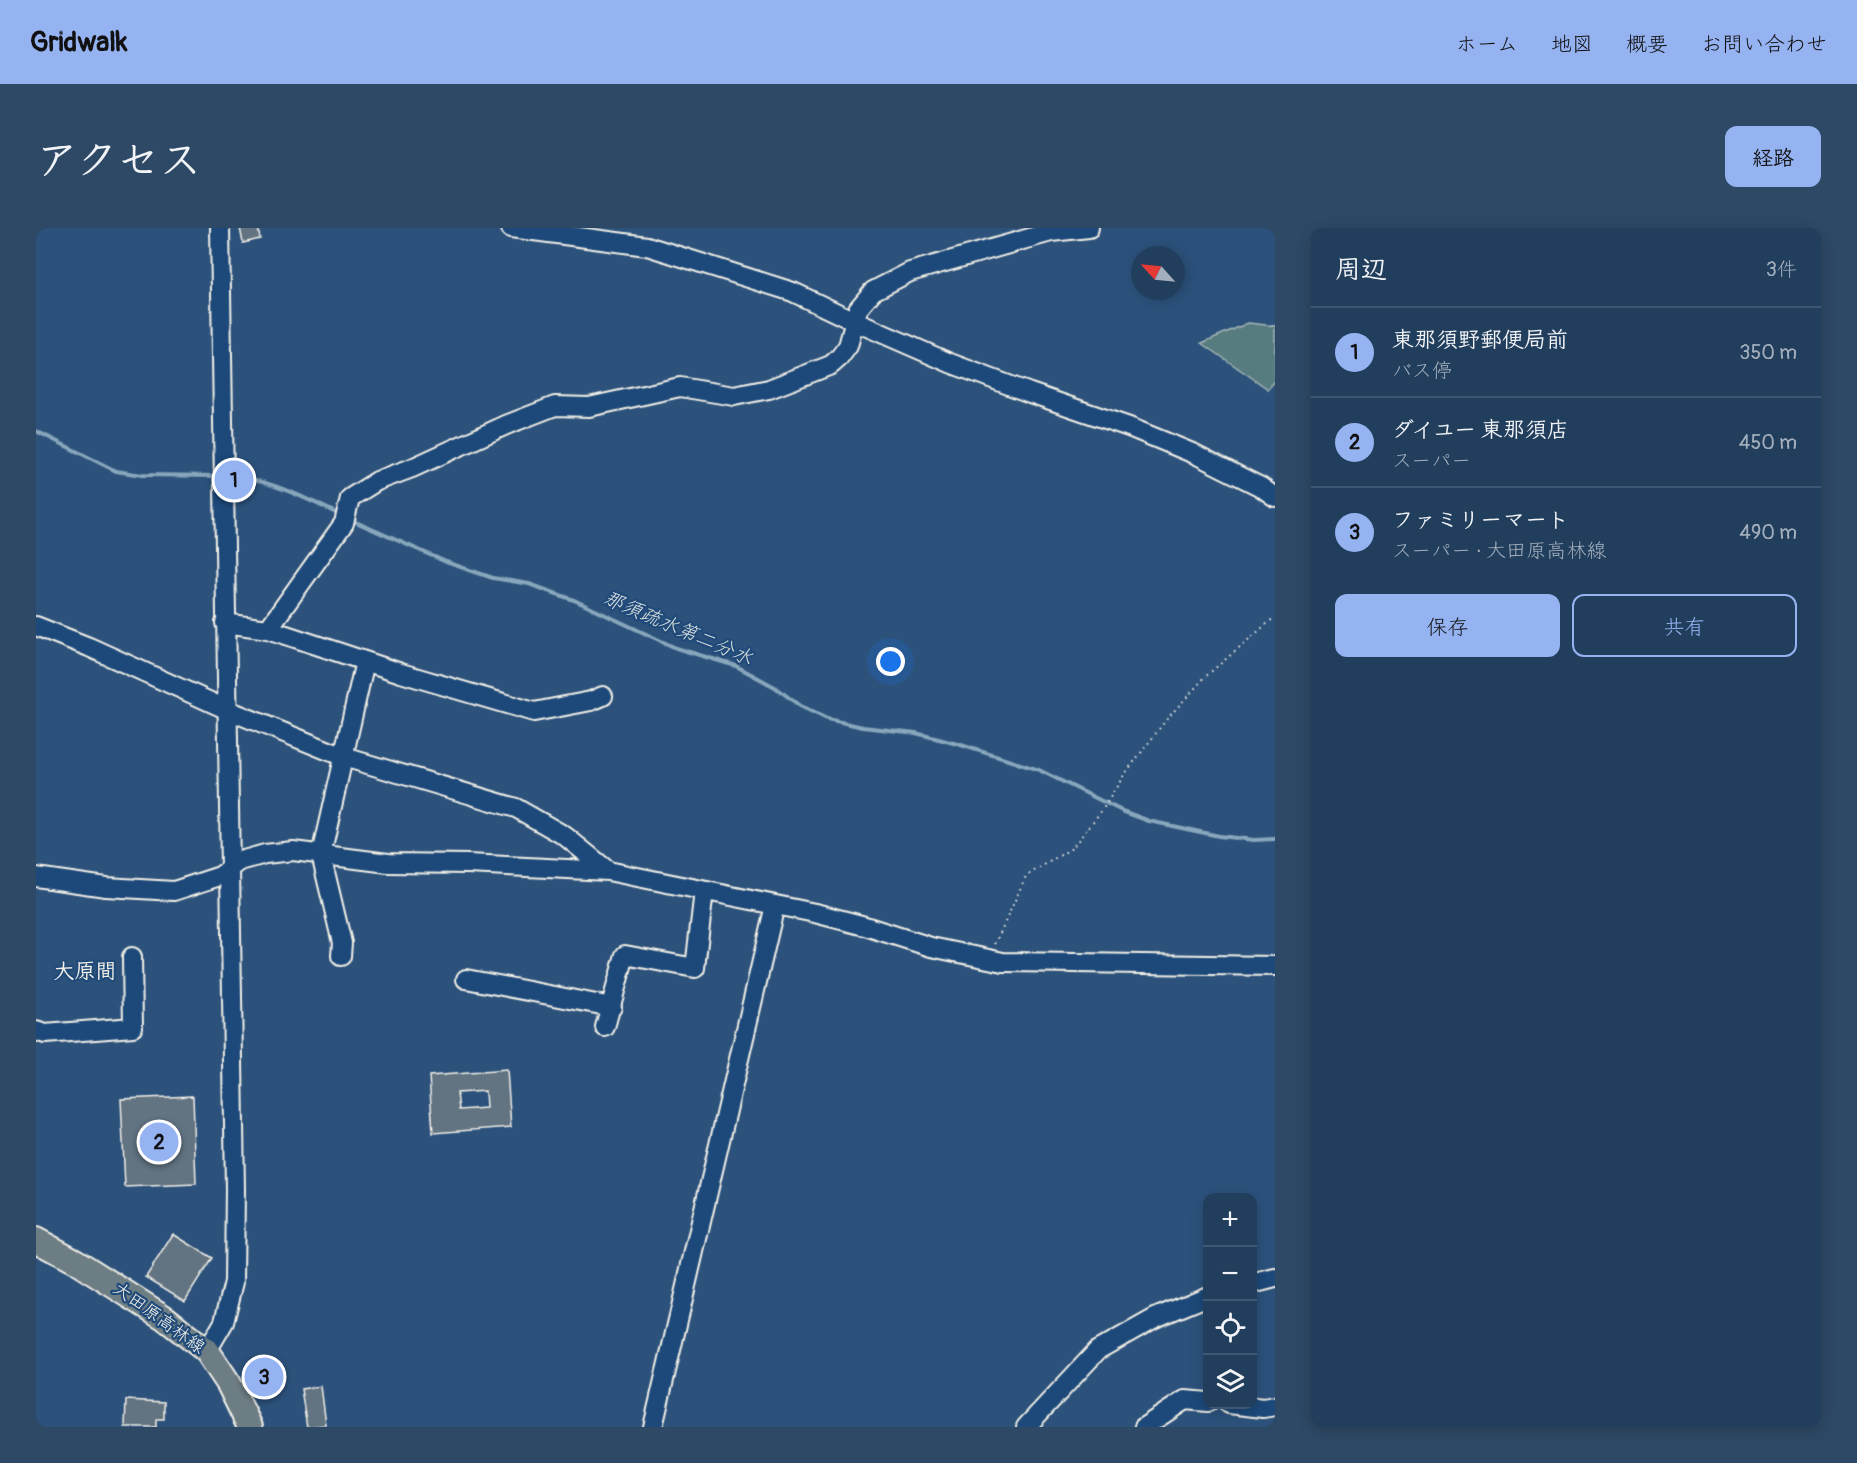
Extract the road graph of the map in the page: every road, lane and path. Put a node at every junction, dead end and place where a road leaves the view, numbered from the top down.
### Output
1 (220, 228) edge
2 (511, 228) edge
3 (1089, 228) edge
4 (856, 322) junction
5 (1275, 497) edge
6 (1275, 617) edge
7 (225, 623) junction
8 (36, 626) edge
9 (268, 629) junction
10 (365, 661) junction
11 (603, 696) dead end
12 (228, 710) junction
13 (344, 757) junction
14 (321, 855) junction
15 (230, 869) junction
16 (608, 871) junction
17 (36, 877) edge
18 (704, 891) junction
19 (775, 905) junction
20 (340, 956) dead end
21 (132, 957) dead end
22 (988, 958) junction
23 (1275, 966) edge
24 (466, 979) dead end
25 (612, 1007) junction
26 (605, 1027) dead end
27 (36, 1031) edge
28 (36, 1240) edge
29 (1275, 1278) edge
30 (1257, 1283) edge
31 (1203, 1298) edge
32 (207, 1351) junction
33 (1203, 1402) edge
34 (1275, 1406) edge
35 (1257, 1407) edge
36 (250, 1427) edge
37 (653, 1427) edge
38 (1026, 1427) edge
39 (1144, 1427) edge

1 - 7 street
2 - 4 street
3 - 4 street
4 - 5 street
4 - 9 street
6 - 22 path
7 - 9 street
7 - 12 street
8 - 12 street
9 - 10 street
10 - 11 street
10 - 13 street
12 - 13 street
12 - 15 street
13 - 14 street
13 - 16 street
14 - 15 street
14 - 16 street
14 - 20 street
15 - 17 street
15 - 32 street
16 - 18 street
18 - 19 street
18 - 25 street
19 - 22 street
19 - 37 street
21 - 27 street
22 - 23 street
24 - 25 street
25 - 26 street
28 - 32 main road, 大田原高林線
29 - 30 street
31 - 38 street
32 - 36 main road, 大田原高林線
33 - 39 street
34 - 35 street

